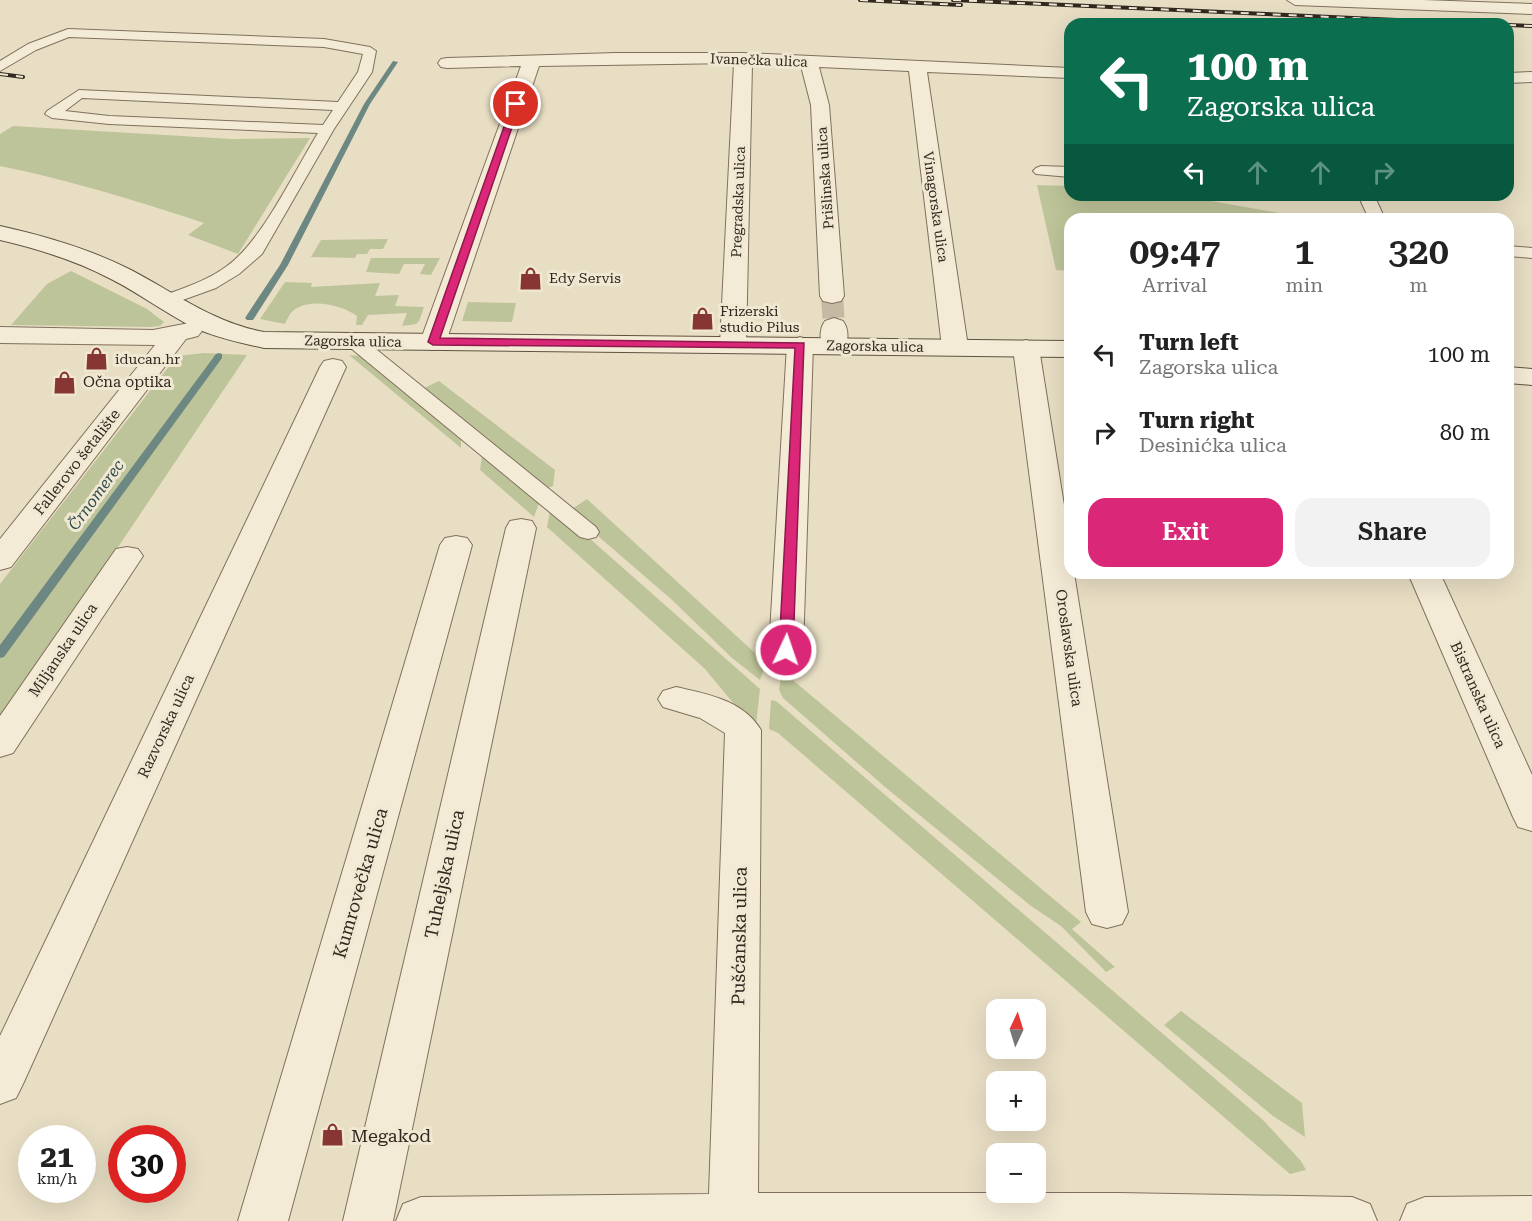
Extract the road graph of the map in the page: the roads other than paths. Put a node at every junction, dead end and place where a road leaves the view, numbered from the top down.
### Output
1 (1295, 0) edge
2 (1532, 9) edge
3 (743, 58) junction
4 (532, 60) junction
5 (809, 62) junction
6 (447, 63) dead end
7 (917, 66) junction
8 (0, 67) edge
9 (1064, 73) edge
10 (1532, 77) edge
11 (1514, 78) edge
12 (274, 103) junction
13 (341, 106) junction
14 (249, 126) junction
15 (327, 129) junction
16 (1041, 171) dead end
17 (1064, 172) edge
18 (0, 233) edge
19 (1514, 252) edge
20 (1532, 253) edge
21 (832, 296) tunnel mouth
22 (166, 301) junction
23 (207, 325) junction
24 (0, 335) edge
25 (176, 335) junction
26 (433, 342) junction
27 (733, 345) junction
28 (800, 345) junction
29 (955, 347) junction
30 (1026, 348) junction
31 (1064, 349) edge
32 (344, 354) junction
33 (1514, 376) edge
34 (1532, 378) edge
35 (521, 528) dead end
36 (588, 532) dead end
37 (456, 545) dead end
38 (127, 556) dead end
39 (0, 560) edge
40 (1427, 579) edge
41 (786, 650) dead end
42 (676, 699) dead end
43 (0, 744) edge
44 (1532, 817) edge
45 (1107, 912) dead end
46 (0, 1084) edge
47 (733, 1216) junction
48 (904, 1218) edge
49 (1194, 1218) edge
50 (1532, 1220) edge
51 (263, 1221) edge
52 (368, 1221) edge
53 (421, 1221) edge
54 (1352, 1221) edge
55 (1425, 1221) edge

1 - 2 street
3 - 4 street, Ivanečka ulica
3 - 5 street, Ivanečka ulica
3 - 27 street, Pregradska ulica
4 - 6 street, Ivanečka ulica
4 - 26 street
5 - 7 street, Ivanečka ulica
5 - 21 street, Prišlinska ulica
7 - 9 street, Ivanečka ulica
7 - 29 street, Vinagorska ulica
8 - 13 lane
10 - 11 street
12 - 13 lane
12 - 14 lane
12 - 14 lane
13 - 15 lane
14 - 15 lane
15 - 22 lane
16 - 17 lane
18 - 22 street, Zagorska ulica
19 - 20 lane
22 - 23 street, Zagorska ulica
23 - 25 street
23 - 32 street, Zagorska ulica
24 - 25 street
25 - 39 street, Fallerovo šetalište
26 - 27 street, Zagorska ulica
26 - 32 street, Zagorska ulica
27 - 28 street, Zagorska ulica
28 - 29 street, Zagorska ulica
28 - 41 street
29 - 30 street, Zagorska ulica
30 - 31 street, Zagorska ulica
30 - 45 street, Oroslavska ulica
32 - 36 lane
32 - 46 street, Razvorska ulica
33 - 34 street
35 - 52 street, Tuheljska ulica
37 - 51 street, Kumrovečka ulica
38 - 43 street, Miljanska ulica
40 - 44 street, Bistranska ulica
42 - 47 street, Pušćanska ulica
47 - 48 street
47 - 53 street
48 - 49 street
49 - 54 street
50 - 55 street

